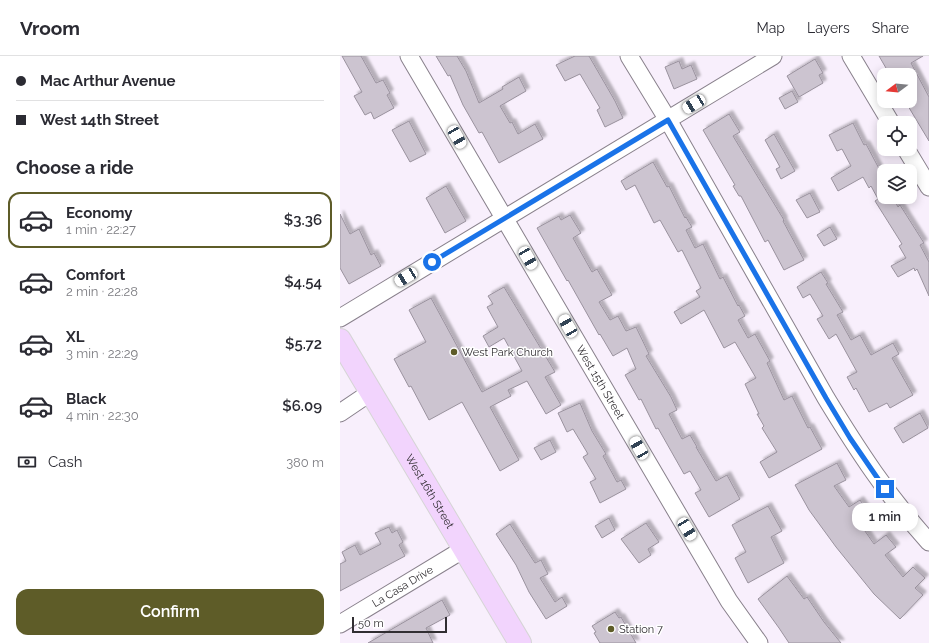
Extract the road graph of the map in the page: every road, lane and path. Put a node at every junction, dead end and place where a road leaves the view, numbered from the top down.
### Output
1 (409, 56) edge
2 (629, 56) edge
3 (773, 56) edge
4 (851, 56) edge
5 (887, 116) edge
6 (668, 120) junction
7 (910, 156) edge
8 (929, 187) edge
9 (504, 218) junction
10 (340, 318) edge
11 (340, 340) edge
12 (371, 392) junction
13 (340, 413) edge
14 (929, 542) edge
15 (464, 549) junction
16 (340, 624) edge
17 (520, 643) edge
18 (759, 643) edge

1 - 9 street, West 15th Street
2 - 6 street
3 - 6 street
4 - 5 street
6 - 9 street
6 - 14 street
7 - 8 street
9 - 10 street
9 - 18 street, West 15th Street
11 - 12 main road, West 16th Street
12 - 13 street
12 - 15 main road, West 16th Street
15 - 16 street, La Casa Drive
15 - 17 main road, West 16th Street

